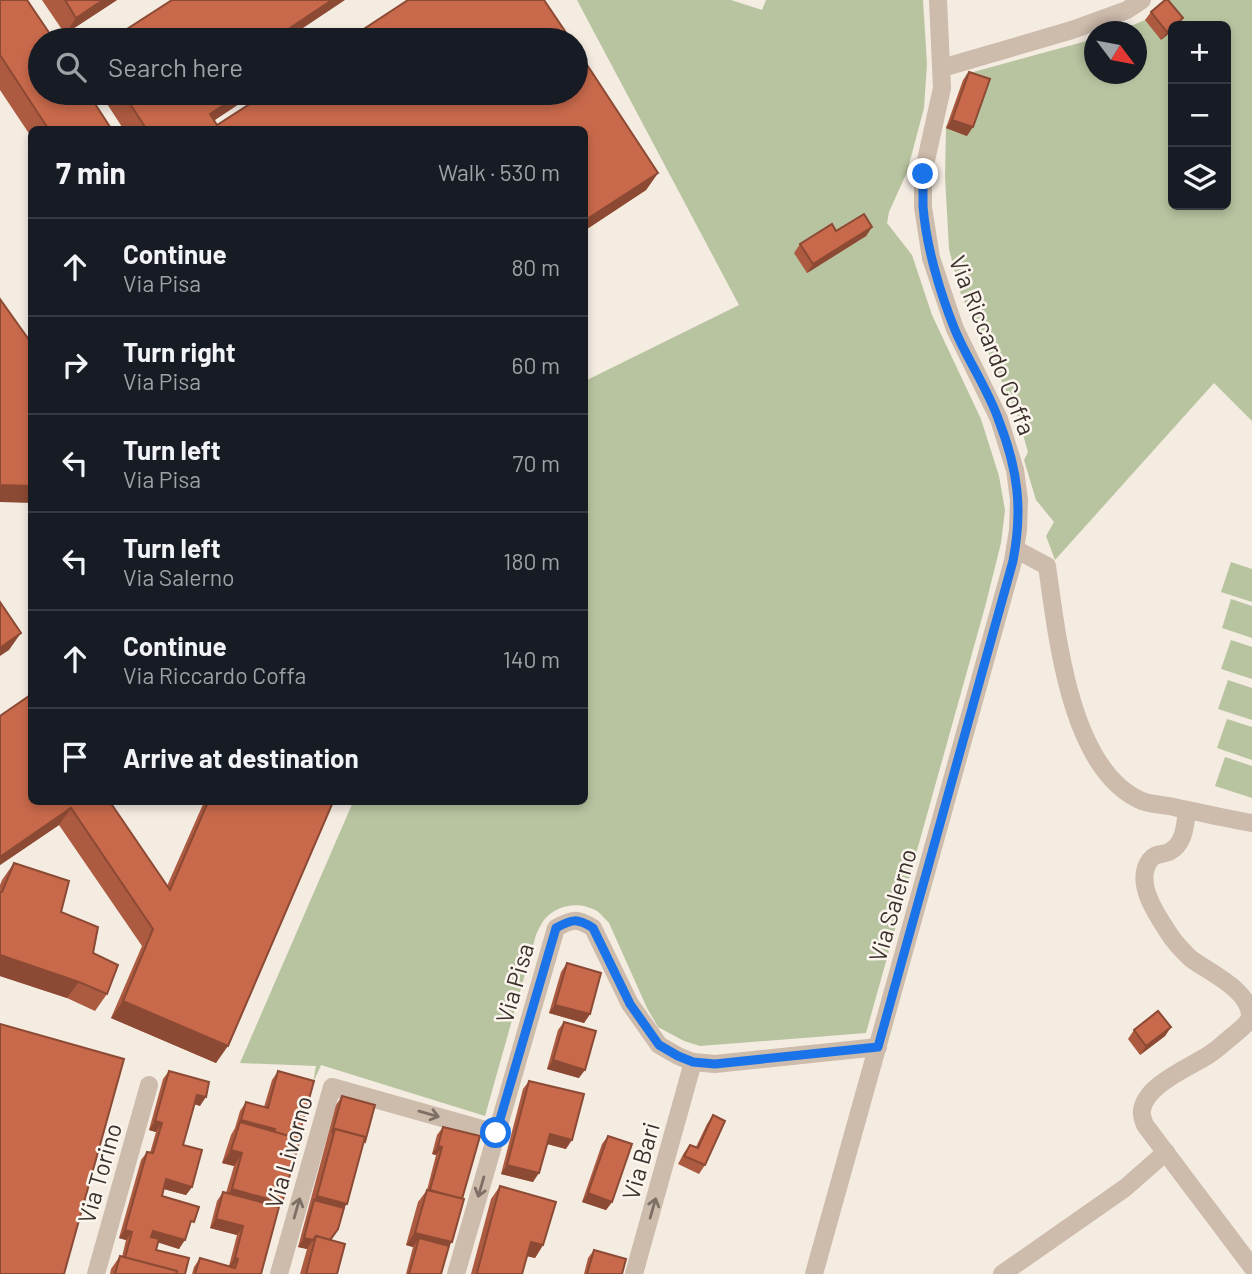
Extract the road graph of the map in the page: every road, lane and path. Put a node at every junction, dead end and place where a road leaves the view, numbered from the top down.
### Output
1 (938, 0) edge
2 (1142, 0) edge
3 (942, 68) junction
4 (1015, 549) junction
5 (1187, 810) junction
6 (1252, 823) edge
7 (878, 1047) junction
8 (693, 1062) junction
9 (149, 1085) dead end
10 (496, 1133) junction
11 (1166, 1152) junction
12 (1252, 1267) edge
13 (96, 1274) edge
14 (279, 1274) edge
15 (456, 1274) edge
16 (634, 1274) edge
17 (814, 1274) edge
18 (1002, 1274) edge

1 - 3 street, Via Riccardo Coffa
2 - 3 street
3 - 4 street, Via Riccardo Coffa
4 - 5 street
4 - 7 street, Via Salerno
5 - 6 street
5 - 11 street
7 - 8 street, Via Pisa
7 - 17 street, Via Salerno
8 - 10 street, Via Pisa
16 -> 8 street, Via Bari
9 - 13 street, Via Torino
14 -> 10 street, Via Livorno
10 -> 15 street, Via Pisa
11 - 12 street
11 - 18 street

